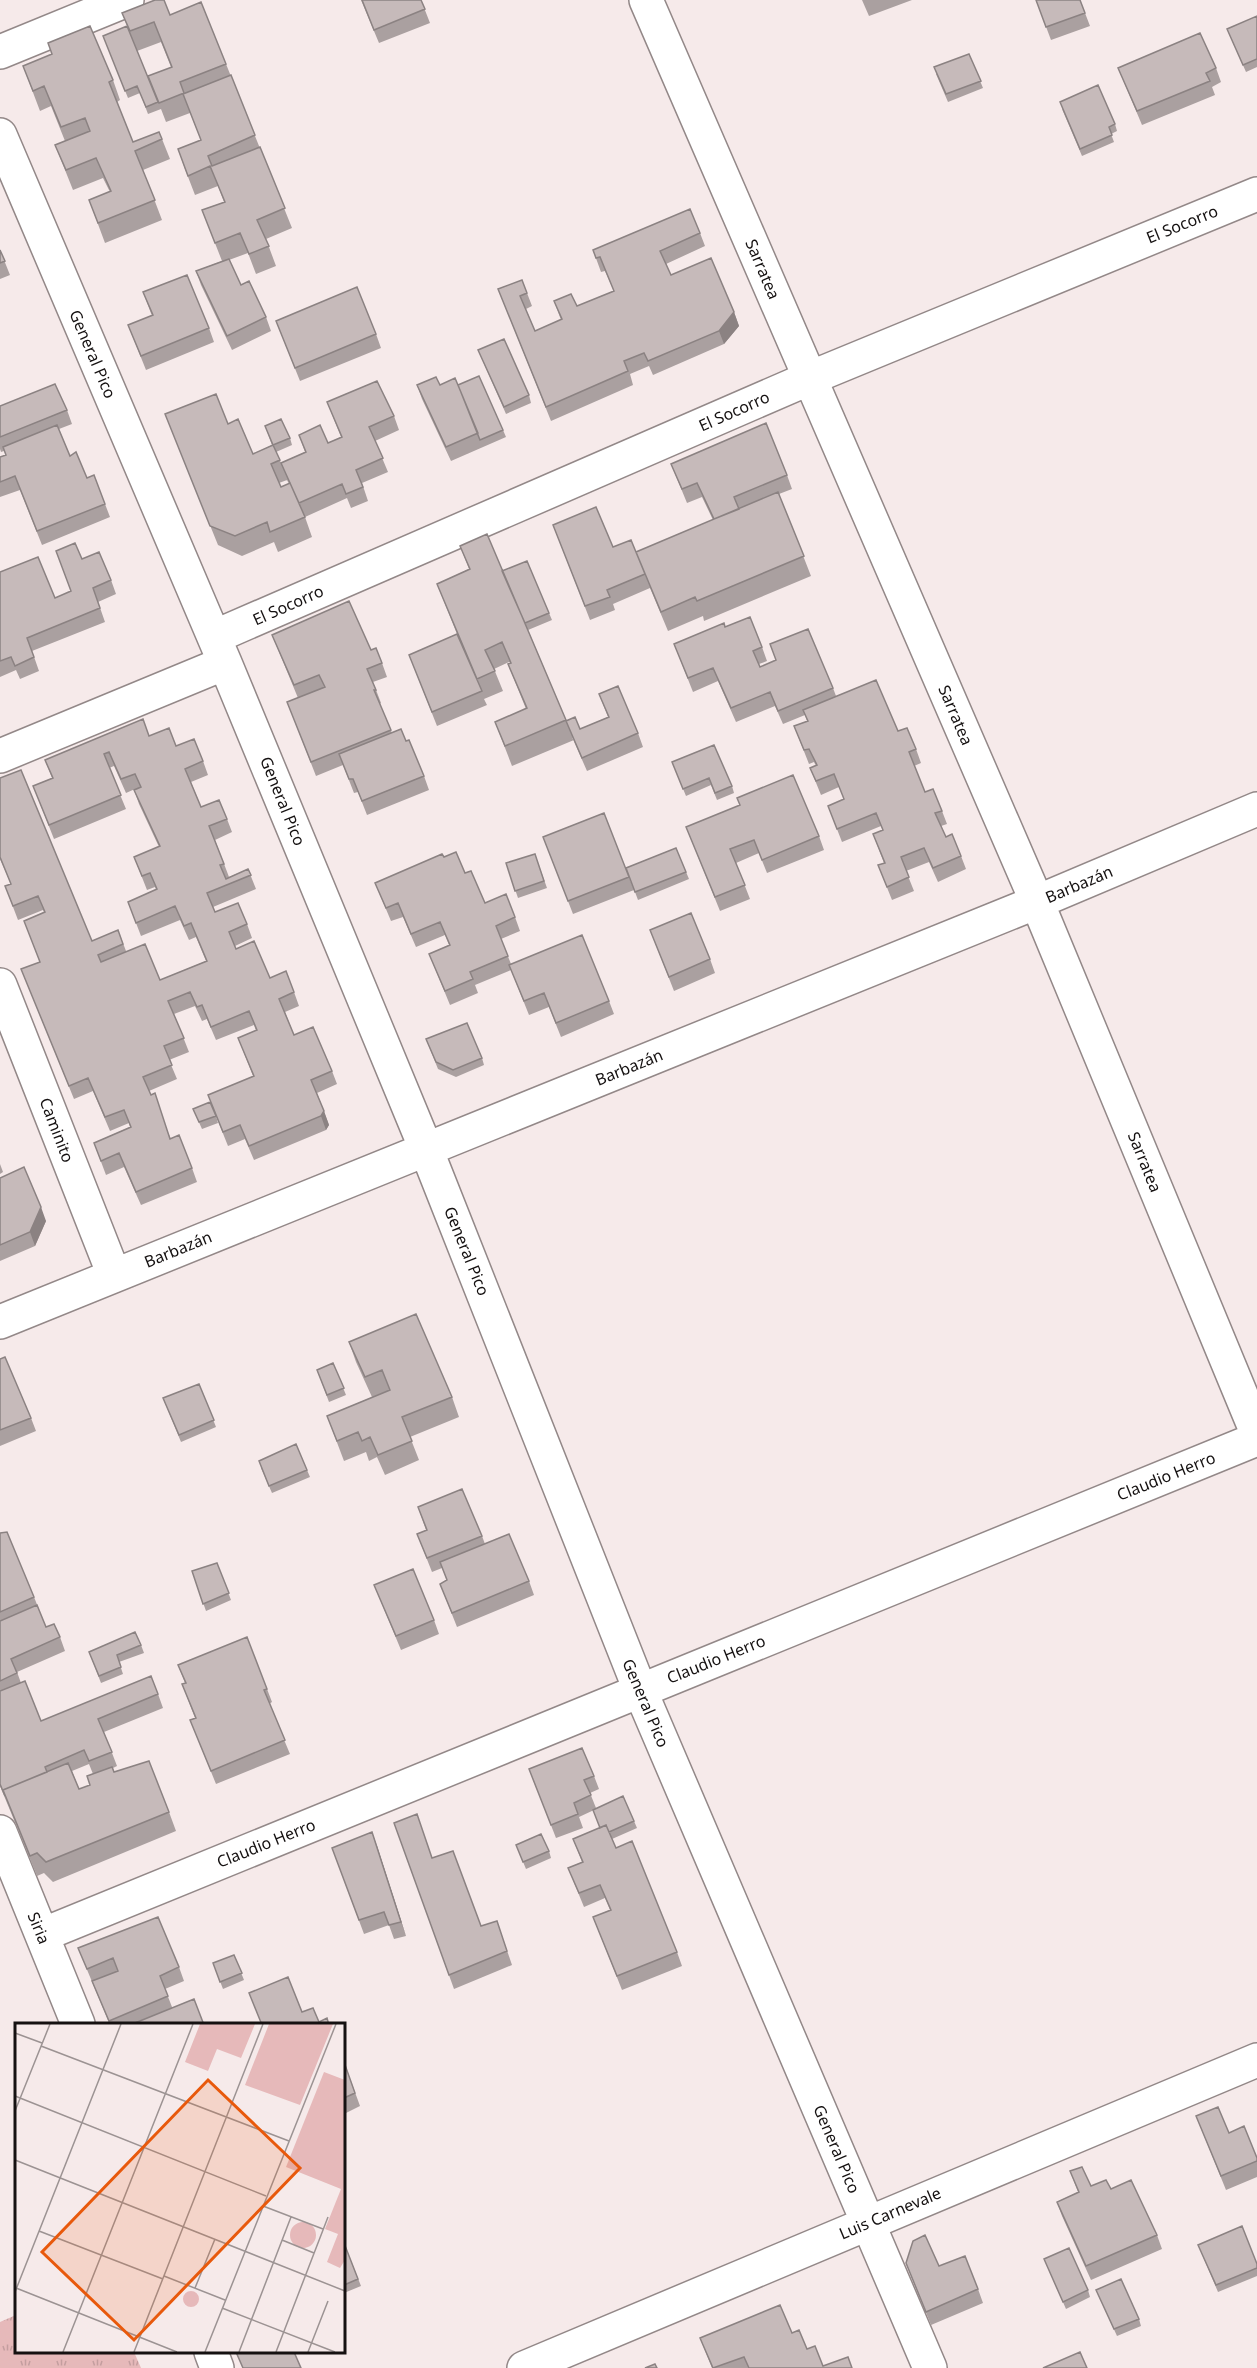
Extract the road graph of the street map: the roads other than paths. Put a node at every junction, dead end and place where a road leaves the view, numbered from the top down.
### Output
1 (127, 0) edge
2 (646, 0) edge
3 (0, 52) edge
4 (0, 135) edge
5 (1257, 194) edge
6 (810, 378) junction
7 (220, 650) junction
8 (0, 756) edge
9 (1257, 809) edge
10 (1037, 902) junction
11 (0, 985) edge
12 (426, 1149) junction
13 (114, 1275) junction
14 (0, 1322) edge
15 (1257, 1433) edge
16 (1257, 1439) edge
17 (640, 1690) junction
18 (1, 1838) edge
19 (42, 1935) junction
20 (77, 2023) edge
21 (1257, 2060) edge
22 (868, 2223) junction
23 (211, 2353) edge
24 (218, 2368) edge
25 (524, 2368) edge
26 (930, 2368) edge

1 - 3 street
2 - 6 street, Sarratea
4 - 7 street, General Pico
5 - 6 street, El Socorro
6 - 7 street, El Socorro
6 - 10 street, Sarratea
7 - 8 street, El Socorro
7 - 12 street, General Pico
9 - 10 street, Barbazán
10 - 12 street, Barbazán
10 - 15 street, Sarratea
11 - 13 street, Caminito
12 - 13 street, Barbazán
12 - 17 street, General Pico
13 - 14 street, Barbazán
16 - 17 street, Claudio Herro
17 - 19 street, Claudio Herro
17 - 22 street, General Pico
18 - 19 street, Siria
19 - 20 street, Siria
21 - 22 street, Luis Carnevale
22 - 25 street, Luis Carnevale
22 - 26 street, General Pico
23 - 24 street

